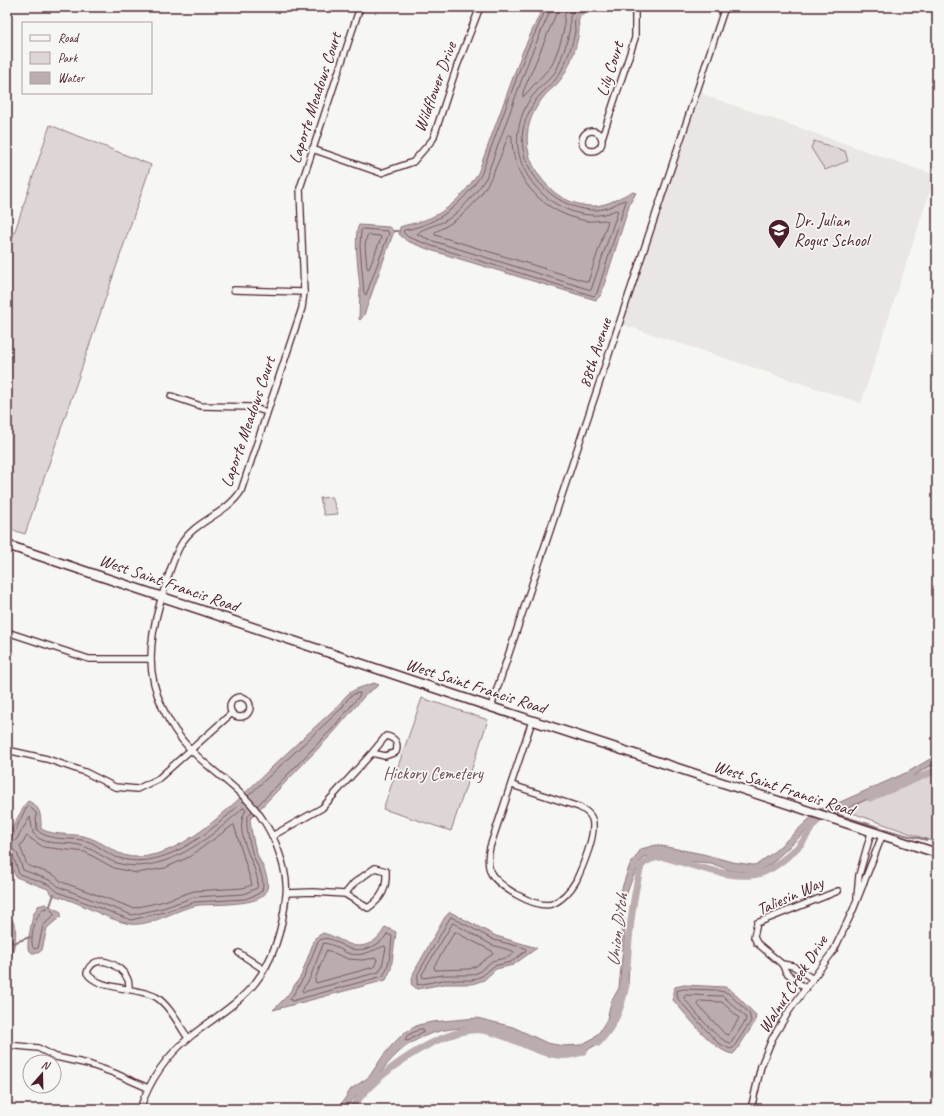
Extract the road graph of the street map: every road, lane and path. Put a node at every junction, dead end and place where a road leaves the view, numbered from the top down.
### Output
1 (360, 7) edge
2 (480, 7) edge
3 (635, 7) edge
4 (725, 7) edge
5 (602, 138) dead end
6 (312, 149) junction
7 (234, 290) dead end
8 (304, 292) junction
9 (171, 396) dead end
10 (267, 412) junction
11 (7, 544) edge
12 (162, 596) junction
13 (7, 632) edge
14 (151, 659) junction
15 (491, 707) junction
16 (232, 713) dead end
17 (532, 721) junction
18 (7, 750) edge
19 (191, 750) junction
20 (372, 753) dead end
21 (512, 785) junction
22 (871, 833) junction
23 (272, 836) junction
24 (882, 836) junction
25 (937, 853) edge
26 (838, 891) dead end
27 (287, 893) junction
28 (345, 894) junction
29 (857, 899) junction
30 (239, 953) dead end
31 (782, 964) junction
32 (263, 969) junction
33 (813, 979) junction
34 (129, 989) junction
35 (806, 989) junction
36 (188, 1038) junction
37 (7, 1045) edge
38 (148, 1088) junction
39 (140, 1109) edge
40 (751, 1109) edge

1 - 6 street, Laporte Meadows Court
2 - 6 street, Wildflower Drive
3 - 5 street, Lily Court
4 - 15 street, 88th Avenue
6 - 8 street, Laporte Meadows Court
7 - 8 street
8 - 10 street, Laporte Meadows Court
9 - 10 street
10 - 12 street, Laporte Meadows Court
11 - 12 street, West Saint Francis Road
12 - 14 street, Laporte Meadows Court
12 - 15 street, West Saint Francis Road
13 - 14 street
14 - 19 street, Laporte Meadows Court
15 - 17 street, West Saint Francis Road
16 - 19 street
17 - 21 street
17 - 22 street, West Saint Francis Road
18 - 19 street
19 - 23 street, Laporte Meadows Court
20 - 23 street
21 - 21 street
22 - 24 street, West Saint Francis Road
22 - 29 street, Walnut Creek Drive
23 - 27 street, Laporte Meadows Court
24 - 25 street, West Saint Francis Road
24 - 29 street, Walnut Creek Drive
26 - 31 street, Taliesin Way
27 - 28 street
27 - 32 street, Laporte Meadows Court
28 - 28 street
29 - 33 street, Walnut Creek Drive
30 - 32 street
31 - 33 street, Taliesin Way
31 - 35 street, Taliesin Way
32 - 36 street, Laporte Meadows Court
33 - 35 street, Walnut Creek Drive
34 - 34 street
34 - 36 street
35 - 40 street, Walnut Creek Drive
36 - 38 street, Laporte Meadows Court
37 - 38 street
38 - 39 street, Laporte Meadows Court

